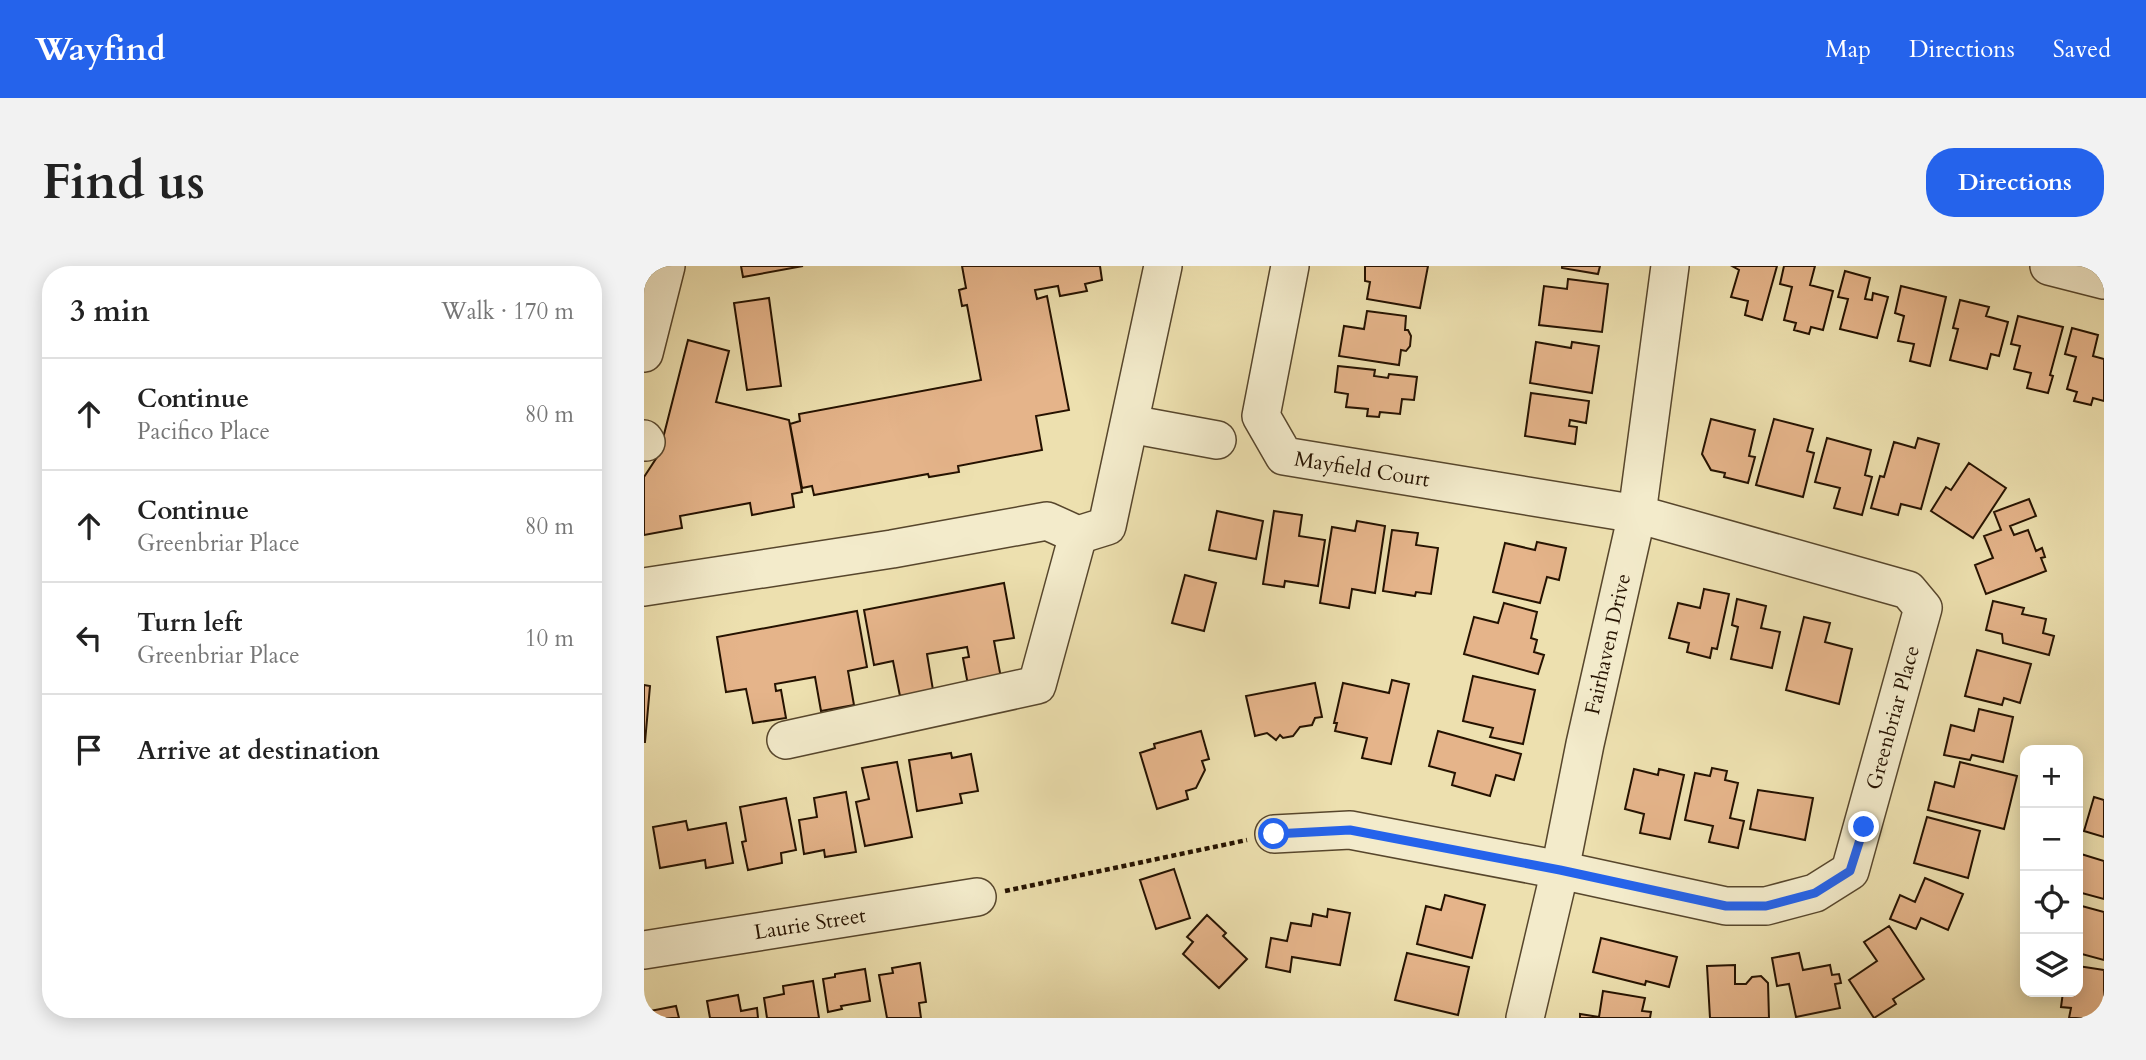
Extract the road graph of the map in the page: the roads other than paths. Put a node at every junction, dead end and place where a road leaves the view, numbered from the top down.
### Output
1 (666, 266) edge
2 (1163, 266) edge
3 (1290, 266) edge
4 (1670, 266) edge
5 (2049, 266) edge
6 (2104, 280) edge
7 (644, 353) edge
8 (1130, 424) junction
9 (1217, 440) dead end
10 (1637, 514) junction
11 (1078, 535) junction
12 (644, 587) edge
13 (786, 740) dead end
14 (1274, 834) road end
15 (1560, 870) junction
16 (977, 897) road end
17 (644, 950) edge
18 (1525, 1018) edge

1 - 7 street
2 - 8 street
3 - 10 street, Mayfield Court
4 - 10 street, Fairhaven Drive
5 - 6 street
8 - 9 street
8 - 11 street
10 - 15 street, Fairhaven Drive
10 - 15 street, Greenbriar Place
11 - 12 street
11 - 13 street
14 - 15 street
15 - 18 street, Fairhaven Drive
16 - 17 street, Laurie Street

